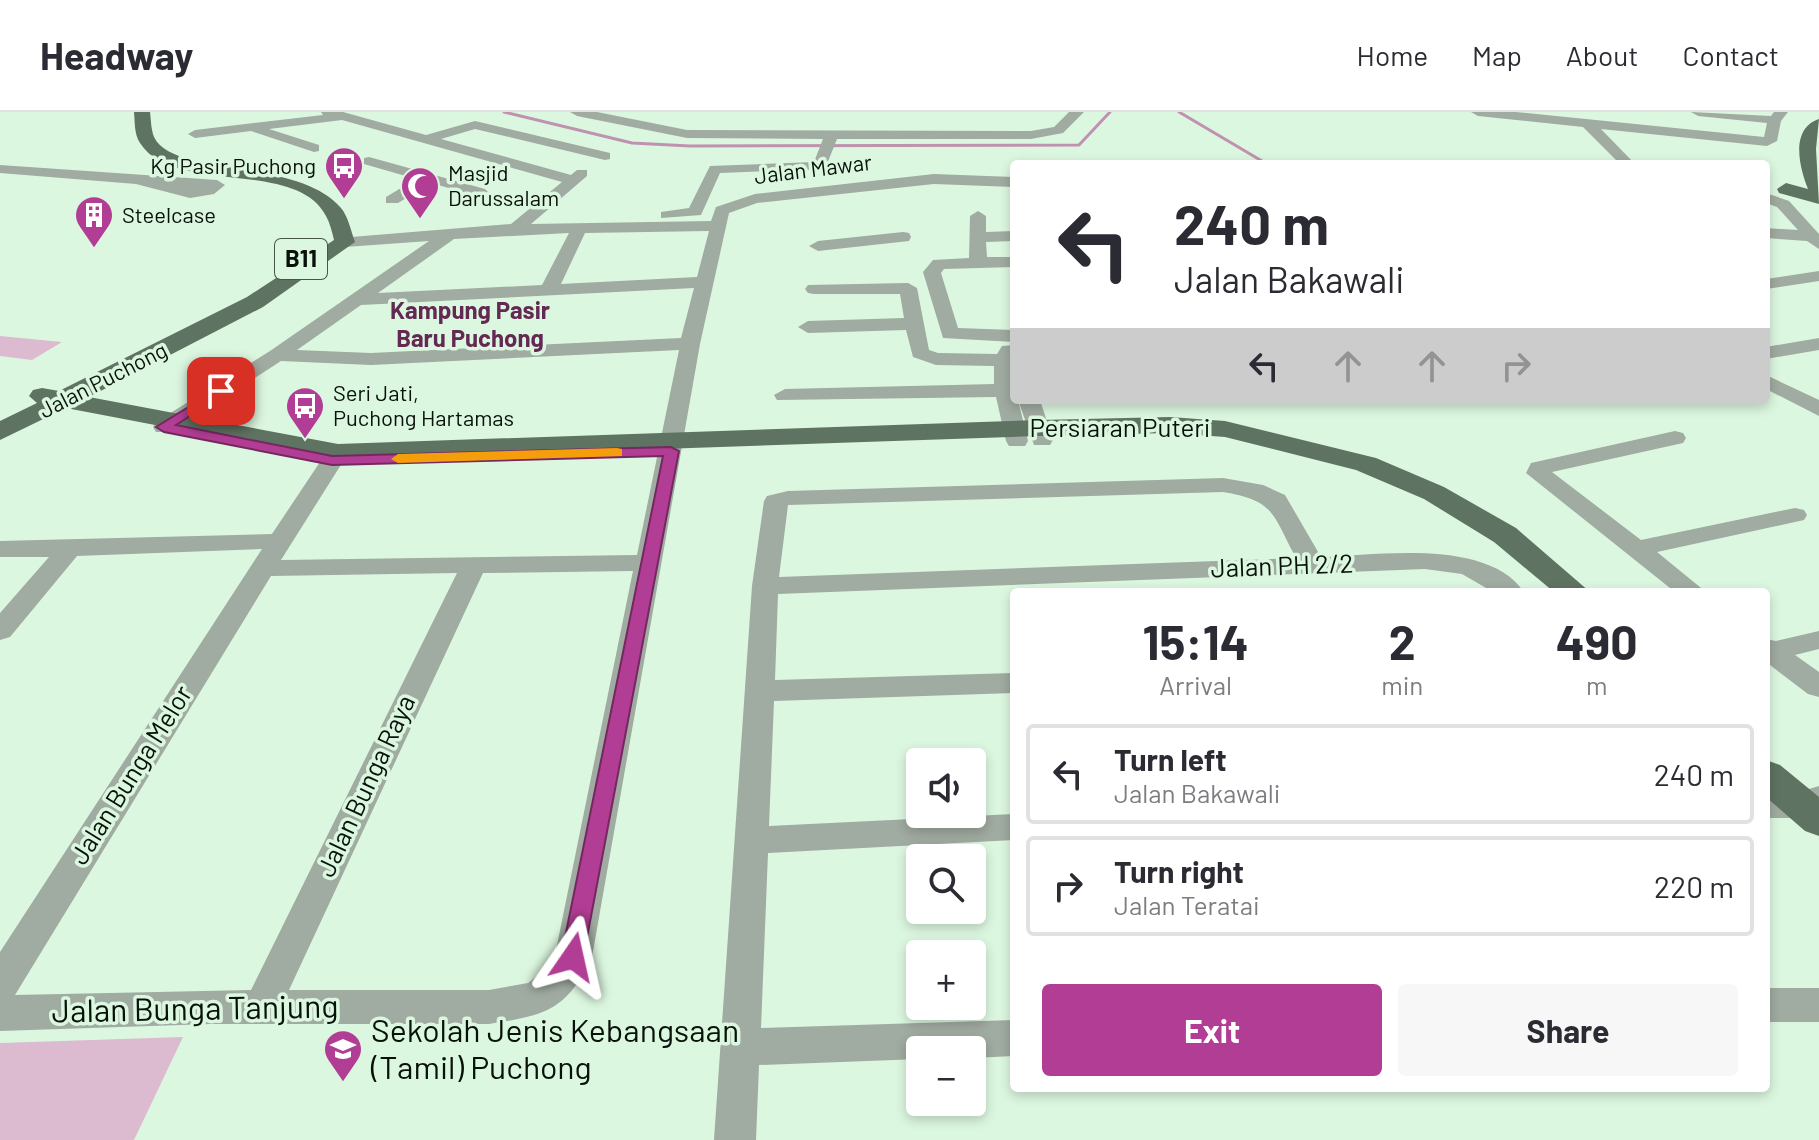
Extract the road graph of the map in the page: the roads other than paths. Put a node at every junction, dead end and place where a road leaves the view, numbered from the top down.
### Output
1 (129, 112) edge
2 (142, 112) edge
3 (577, 112) edge
4 (1077, 112) edge
5 (1478, 112) edge
6 (1698, 112) edge
7 (333, 114) edge
8 (1778, 116) edge
9 (1586, 118) edge
10 (748, 119) dead end
11 (415, 120) dead end
12 (1819, 124) edge
13 (248, 128) junction
14 (381, 129) junction
15 (195, 134) dead end
16 (723, 134) junction
17 (290, 140) junction
18 (422, 141) junction
19 (545, 141) junction
20 (827, 142) junction
21 (248, 146) dead end
22 (314, 148) dead end
23 (495, 160) junction
24 (1624, 160) edge
25 (369, 161) dead end
26 (0, 169) edge
27 (428, 178) junction
28 (499, 179) junction
29 (573, 180) junction
30 (1010, 182) edge
31 (1770, 187) edge
32 (214, 189) joint
33 (1786, 189) joint
34 (1818, 191) edge
35 (1770, 199) edge
36 (392, 200) dead end
37 (310, 205) junction
38 (458, 208) dead end
39 (601, 214) dead end
40 (978, 216) dead end
41 (716, 226) junction
42 (580, 227) junction
43 (515, 229) junction
44 (451, 233) junction
45 (1770, 234) edge
46 (1010, 236) edge
47 (903, 237) dead end
48 (977, 237) junction
49 (1814, 240) edge
50 (345, 242) junction
51 (818, 246) dead end
52 (978, 262) junction
53 (1010, 262) edge
54 (864, 265) junction
55 (1819, 276) edge
56 (703, 282) junction
57 (1770, 283) edge
58 (549, 289) junction
59 (814, 289) dead end
60 (360, 299) junction
61 (913, 324) junction
62 (808, 327) dead end
63 (690, 344) junction
64 (1819, 344) edge
65 (1010, 351) edge
66 (1770, 352) edge
67 (277, 355) junction
68 (124, 370) junction
69 (1770, 383) edge
70 (1010, 390) edge
71 (785, 395) dead end
72 (49, 400) junction
73 (1015, 404) edge
74 (1029, 404) edge
75 (97, 409) junction
76 (1819, 409) edge
77 (168, 424) junction
78 (2, 425) edge
79 (1027, 434) junction
80 (1675, 438) dead end
81 (672, 446) junction
82 (335, 456) junction
83 (1795, 515) dead end
84 (281, 541) junction
85 (0, 549) edge
86 (70, 549) junction
87 (1635, 549) junction
88 (648, 563) junction
89 (1313, 565) junction
90 (473, 567) junction
91 (265, 568) junction
92 (765, 586) junction
93 (1505, 588) edge
94 (1544, 588) edge
95 (1569, 588) edge
96 (1687, 588) edge
97 (0, 631) edge
98 (1819, 640) edge
99 (1770, 650) edge
100 (1770, 651) edge
101 (1010, 683) edge
102 (1819, 687) edge
103 (760, 691) junction
104 (1770, 754) edge
105 (1770, 778) edge
106 (1805, 803) edge
107 (1010, 827) edge
108 (752, 840) junction
109 (0, 985) edge
110 (1770, 1005) edge
111 (1819, 1005) edge
112 (262, 1007) junction
113 (0, 1013) edge
114 (1010, 1038) edge
115 (740, 1047) junction
116 (735, 1140) edge

1 - 37 main road, B11
2 - 50 main road, B11
3 - 16 street
4 - 20 street
5 - 9 street
6 - 8 street
7 - 13 street
7 - 14 street
8 - 9 street
9 - 24 street
10 - 16 street
11 - 14 street
12 - 34 main road
13 - 15 street
13 - 17 street
14 - 18 street
16 - 20 street
17 - 21 street
17 - 22 street
18 - 19 street
18 - 23 street
19 - 23 street
19 - 29 street
20 - 39 street
23 - 28 street
25 - 27 street
26 - 32 street
27 - 28 street
27 - 36 street
28 - 29 street
28 - 38 street
29 - 43 street
30 - 41 street, Jalan Mawar
31 - 33 street
32 - 37 main road
33 - 34 main road
35 - 49 street
37 - 72 main road, Jalan Puchong / B11
40 - 48 street
41 - 42 street
41 - 56 street
42 - 43 street
42 - 58 street
43 - 44 street
44 - 50 street
44 - 60 street
45 - 49 street
46 - 48 street
47 - 54 street
48 - 52 street
50 - 68 main road, Jalan Puchong / B11
51 - 54 street
52 - 53 street
52 - 65 street
54 - 59 street
54 - 61 street
55 - 57 street
56 - 58 street
56 - 63 street
58 - 60 street
60 - 67 street
61 - 62 street
61 - 65 street
63 - 67 street
63 - 81 street
64 - 66 street
65 - 70 street
67 - 77 street
68 - 72 main road, Jalan Puchong / B11
68 - 75 main road
69 - 76 street
70 - 71 street
72 - 75 main road, Persiaran Puteri
72 - 78 main road, Jalan Puchong / B11
73 - 79 street
74 - 79 street
75 - 77 main road, Persiaran Puteri
75 - 78 main road
77 - 82 main road, Persiaran Puteri
79 - 81 main road, Persiaran Puteri
79 - 94 main road, Persiaran Puteri
79 - 95 main road, Persiaran Puteri
80 - 87 street
81 - 82 main road, Persiaran Puteri
81 - 88 street, Jalan Bunga Tanjung
82 - 84 street, Jalan Bunga Melor
83 - 87 street
84 - 86 street
84 - 91 street, Jalan Bunga Melor
85 - 86 street
86 - 97 street
87 - 96 street
88 - 90 street
88 - 112 street, Jalan Bunga Tanjung
89 - 92 street, Jalan PH 2/2
89 - 92 street
89 - 93 street, Jalan PH 2/2
90 - 91 street
90 - 112 street, Jalan Bunga Raya
91 - 109 street, Jalan Bunga Melor
92 - 103 street
98 - 99 street
100 - 102 street
101 - 103 street
103 - 108 street
104 - 106 main road
105 - 106 main road
107 - 108 street
108 - 115 street
110 - 111 street
112 - 113 street, Jalan Bunga Tanjung
114 - 115 street
115 - 116 street

